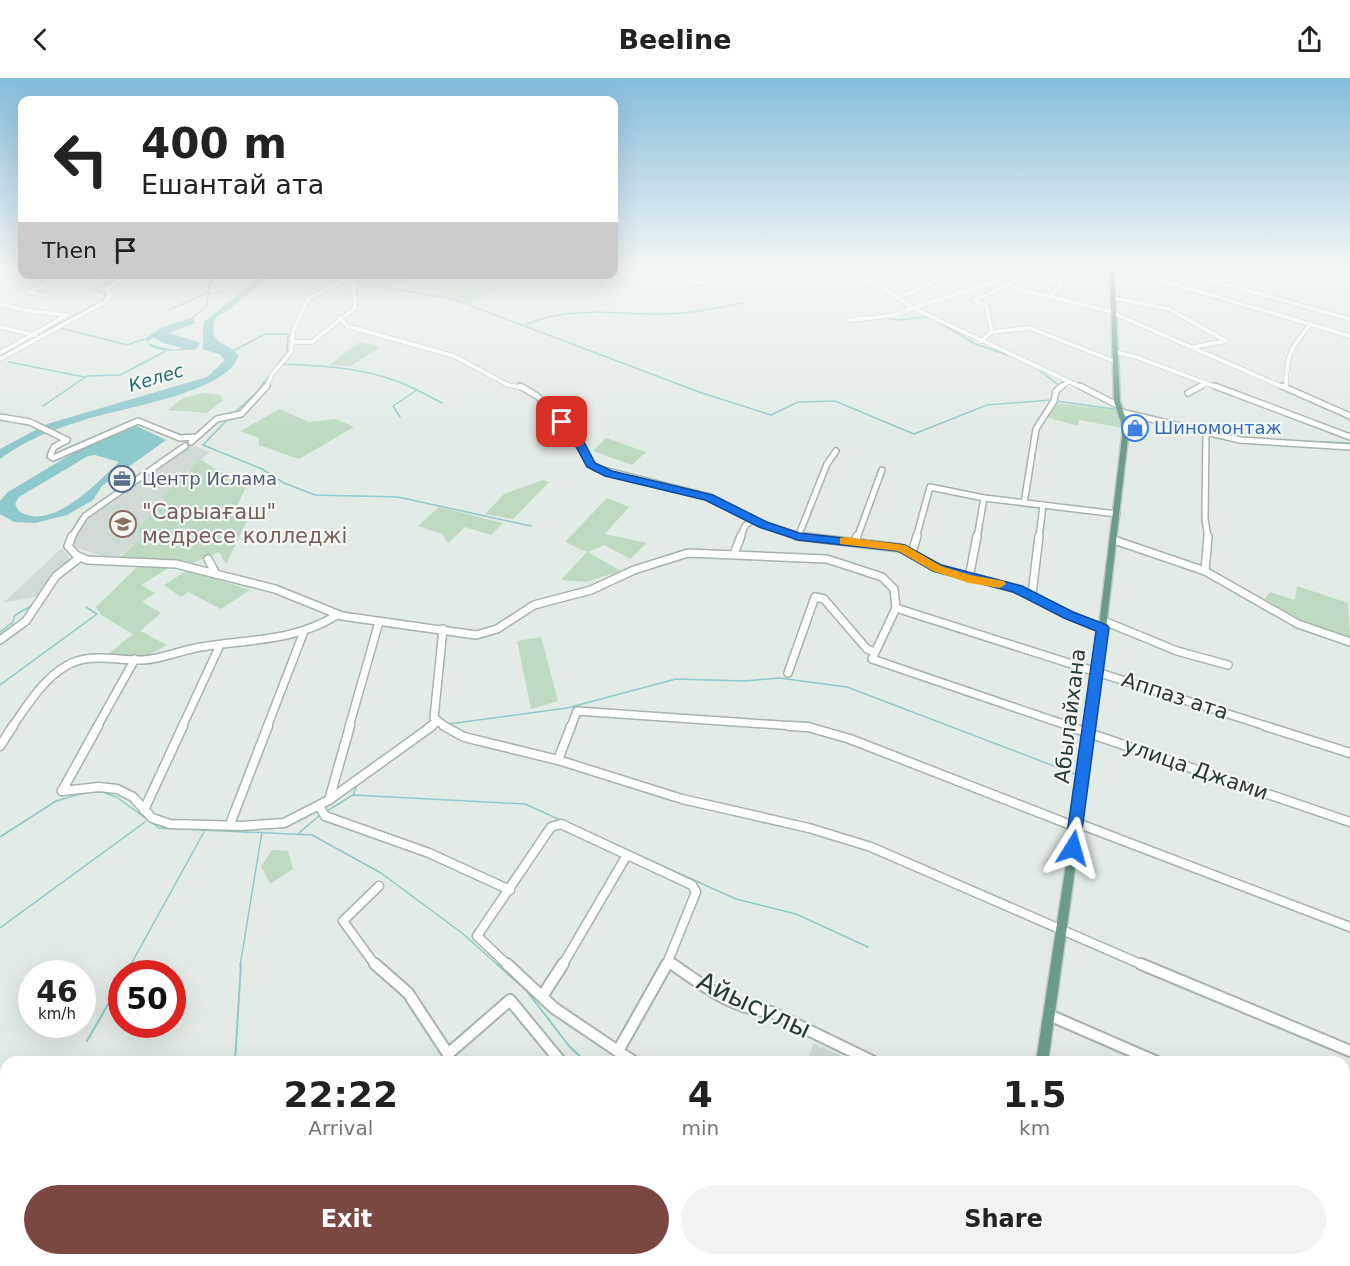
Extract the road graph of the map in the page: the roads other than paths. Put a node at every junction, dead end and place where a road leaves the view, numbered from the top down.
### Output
1 (53, 323) edge
2 (66, 323) edge
3 (297, 323) edge
4 (334, 323) edge
5 (345, 323) edge
6 (945, 323) edge
7 (990, 323) edge
8 (1114, 323) edge
9 (1139, 323) edge
10 (1196, 323) edge
11 (1311, 324) joint
12 (0, 327) edge
13 (992, 332) junction
14 (34, 335) junction
15 (1350, 336) edge
16 (981, 341) junction
17 (292, 342) junction
18 (1192, 347) junction
19 (0, 353) edge
20 (1115, 357) junction
21 (0, 359) edge
22 (1068, 382) junction
23 (1205, 384) junction
24 (1286, 388) junction
25 (1188, 393) dead end
26 (1120, 409) junction
27 (1350, 416) edge
28 (0, 417) edge
29 (1206, 433) junction
30 (176, 436) junction
31 (1350, 437) edge
32 (187, 442) junction
33 (176, 446) junction
34 (1350, 447) edge
35 (837, 451) dead end
36 (882, 470) dead end
37 (984, 498) junction
38 (1024, 503) junction
39 (1043, 505) junction
40 (1117, 514) junction
41 (753, 519) junction
42 (798, 537) junction
43 (1114, 540) junction
44 (855, 542) junction
45 (912, 553) junction
46 (734, 554) junction
47 (79, 558) junction
48 (208, 559) dead end
49 (1205, 571) junction
50 (216, 574) junction
51 (969, 579) junction
52 (1032, 594) junction
53 (896, 608) junction
54 (337, 615) junction
55 (379, 622) junction
56 (1103, 625) junction
57 (443, 629) junction
58 (303, 634) junction
59 (0, 640) edge
60 (1350, 642) edge
61 (220, 645) junction
62 (873, 655) junction
63 (135, 659) junction
64 (1228, 665) dead end
65 (1098, 671) junction
66 (788, 673) dead end
67 (438, 721) junction
68 (1090, 733) junction
69 (0, 746) edge
70 (1350, 753) edge
71 (558, 760) junction
72 (329, 800) junction
73 (319, 806) junction
74 (144, 810) junction
75 (1350, 822) edge
76 (230, 824) junction
77 (1077, 825) junction
78 (627, 855) junction
79 (379, 886) dead end
80 (510, 890) junction
81 (1350, 927) edge
82 (1060, 931) junction
83 (668, 962) junction
84 (543, 995) junction
85 (1049, 1015) junction
86 (1350, 1051) edge
87 (618, 1052) junction
88 (556, 1056) edge
89 (624, 1056) edge
90 (862, 1056) edge
91 (1043, 1056) edge
92 (1143, 1056) edge

1 - 14 street
2 - 21 street
3 - 17 street
4 - 17 street
5 - 41 street
6 - 16 street
7 - 13 street
8 - 20 main road, Абылайхана
9 - 18 street
10 - 18 street
11 - 15 street
11 - 24 street
12 - 14 street
13 - 16 street
13 - 20 street
14 - 19 street
16 - 22 street
17 - 32 street
18 - 24 street
20 - 23 street
20 - 26 main road, Абылайхана
22 - 26 street
22 - 38 street
23 - 25 street
23 - 31 street
24 - 27 street
26 - 29 street
26 - 40 main road, Абылайхана
28 - 30 street
29 - 34 street
29 - 49 street
30 - 32 street
30 - 33 street
32 - 33 street
33 - 47 street
35 - 42 street
36 - 44 street
37 - 38 street
37 - 45 street
37 - 51 street
38 - 39 street
39 - 40 street
39 - 52 street
40 - 43 main road, Абылайхана
41 - 42 street
41 - 46 street
42 - 44 street
43 - 49 street
43 - 56 main road, Абылайхана
44 - 45 street
45 - 51 street
46 - 53 street
46 - 57 street
47 - 50 street
47 - 59 street
48 - 50 street
49 - 60 street
50 - 54 street
51 - 52 street
52 - 56 street
53 - 62 street
53 - 65 street, Аппаз ата
54 - 55 street
54 - 58 street
55 - 57 street
55 - 72 street
56 - 64 street
56 - 65 main road, Абылайхана
57 - 67 street
58 - 61 street
58 - 76 street
61 - 63 street
61 - 74 street
62 - 66 street
62 - 68 street, улица Джами
63 - 69 street
63 - 74 street
65 - 68 main road, Абылайхана
65 - 70 street, Аппаз ата
67 - 71 street
67 - 72 street
68 - 75 street, улица Джами
68 - 77 main road, Абылайхана
71 - 77 street
71 - 82 street
72 - 73 street
73 - 76 street
73 - 80 street
74 - 76 street
77 - 81 street
77 - 82 main road, Абылайхана
78 - 80 street
78 - 83 street
78 - 84 street
79 - 88 street
80 - 84 street
82 - 85 main road, Абылайхана
82 - 86 street
83 - 87 street
83 - 90 street, Айысулы
84 - 87 street
85 - 91 main road, Абылайхана
85 - 92 street
87 - 89 street

